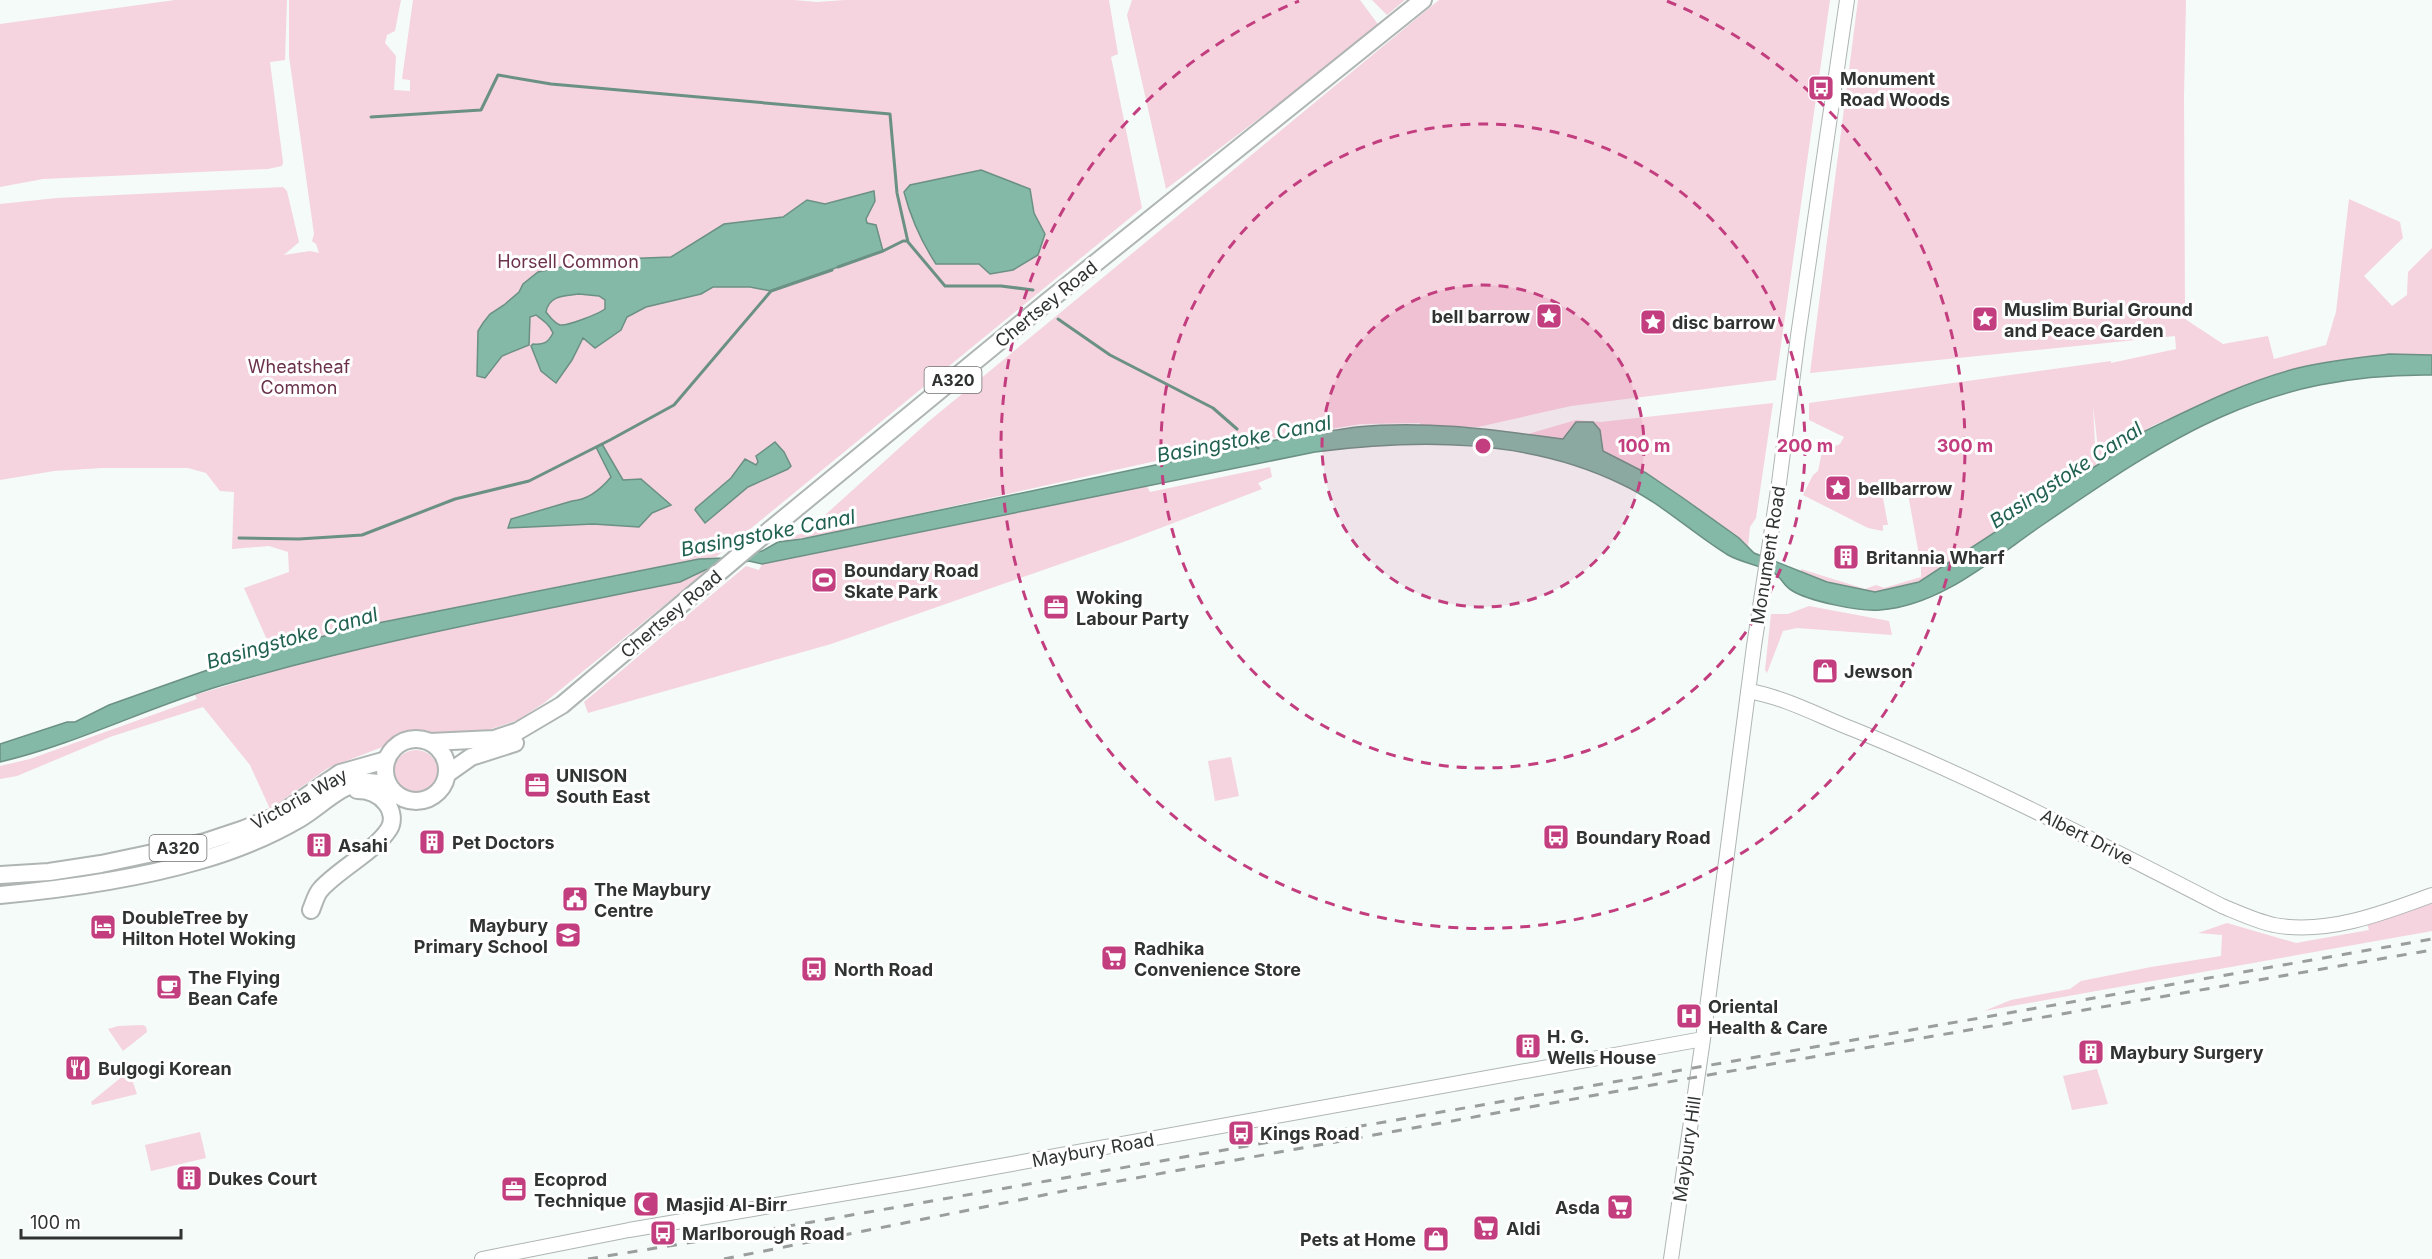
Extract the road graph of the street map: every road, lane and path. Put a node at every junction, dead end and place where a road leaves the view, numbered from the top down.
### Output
1 (1423, 0) edge
2 (1847, 0) edge
3 (1748, 692) junction
4 (562, 705) junction
5 (430, 742) junction
6 (386, 760) junction
7 (447, 774) junction
8 (389, 785) junction
9 (338, 793) junction
10 (0, 875) edge
11 (0, 887) edge
12 (48, 890) junction
13 (0, 895) edge
14 (2432, 895) edge
15 (310, 910) dead end
16 (1703, 1039) junction
17 (482, 1259) edge
18 (1671, 1259) edge

1 - 4 main road, Chertsey Road / A320
2 - 3 street, Monument Road
3 - 14 street, Albert Drive
3 - 16 street, Monument Road
4 - 5 main road, Chertsey Road / A320
4 - 7 main road, Chertsey Road / A320
5 - 6 main road, A320
5 - 7 main road
6 - 8 main road
6 - 10 main road, Victoria Way / A320
7 - 8 main road, A320
8 - 9 main road, Victoria Way / A320
9 - 12 main road, Victoria Way / A320
9 - 15 main road
11 - 12 main road, Victoria Way
12 - 13 main road, Victoria Way / A320
16 - 17 street, Maybury Road
16 - 18 street, Maybury Hill

